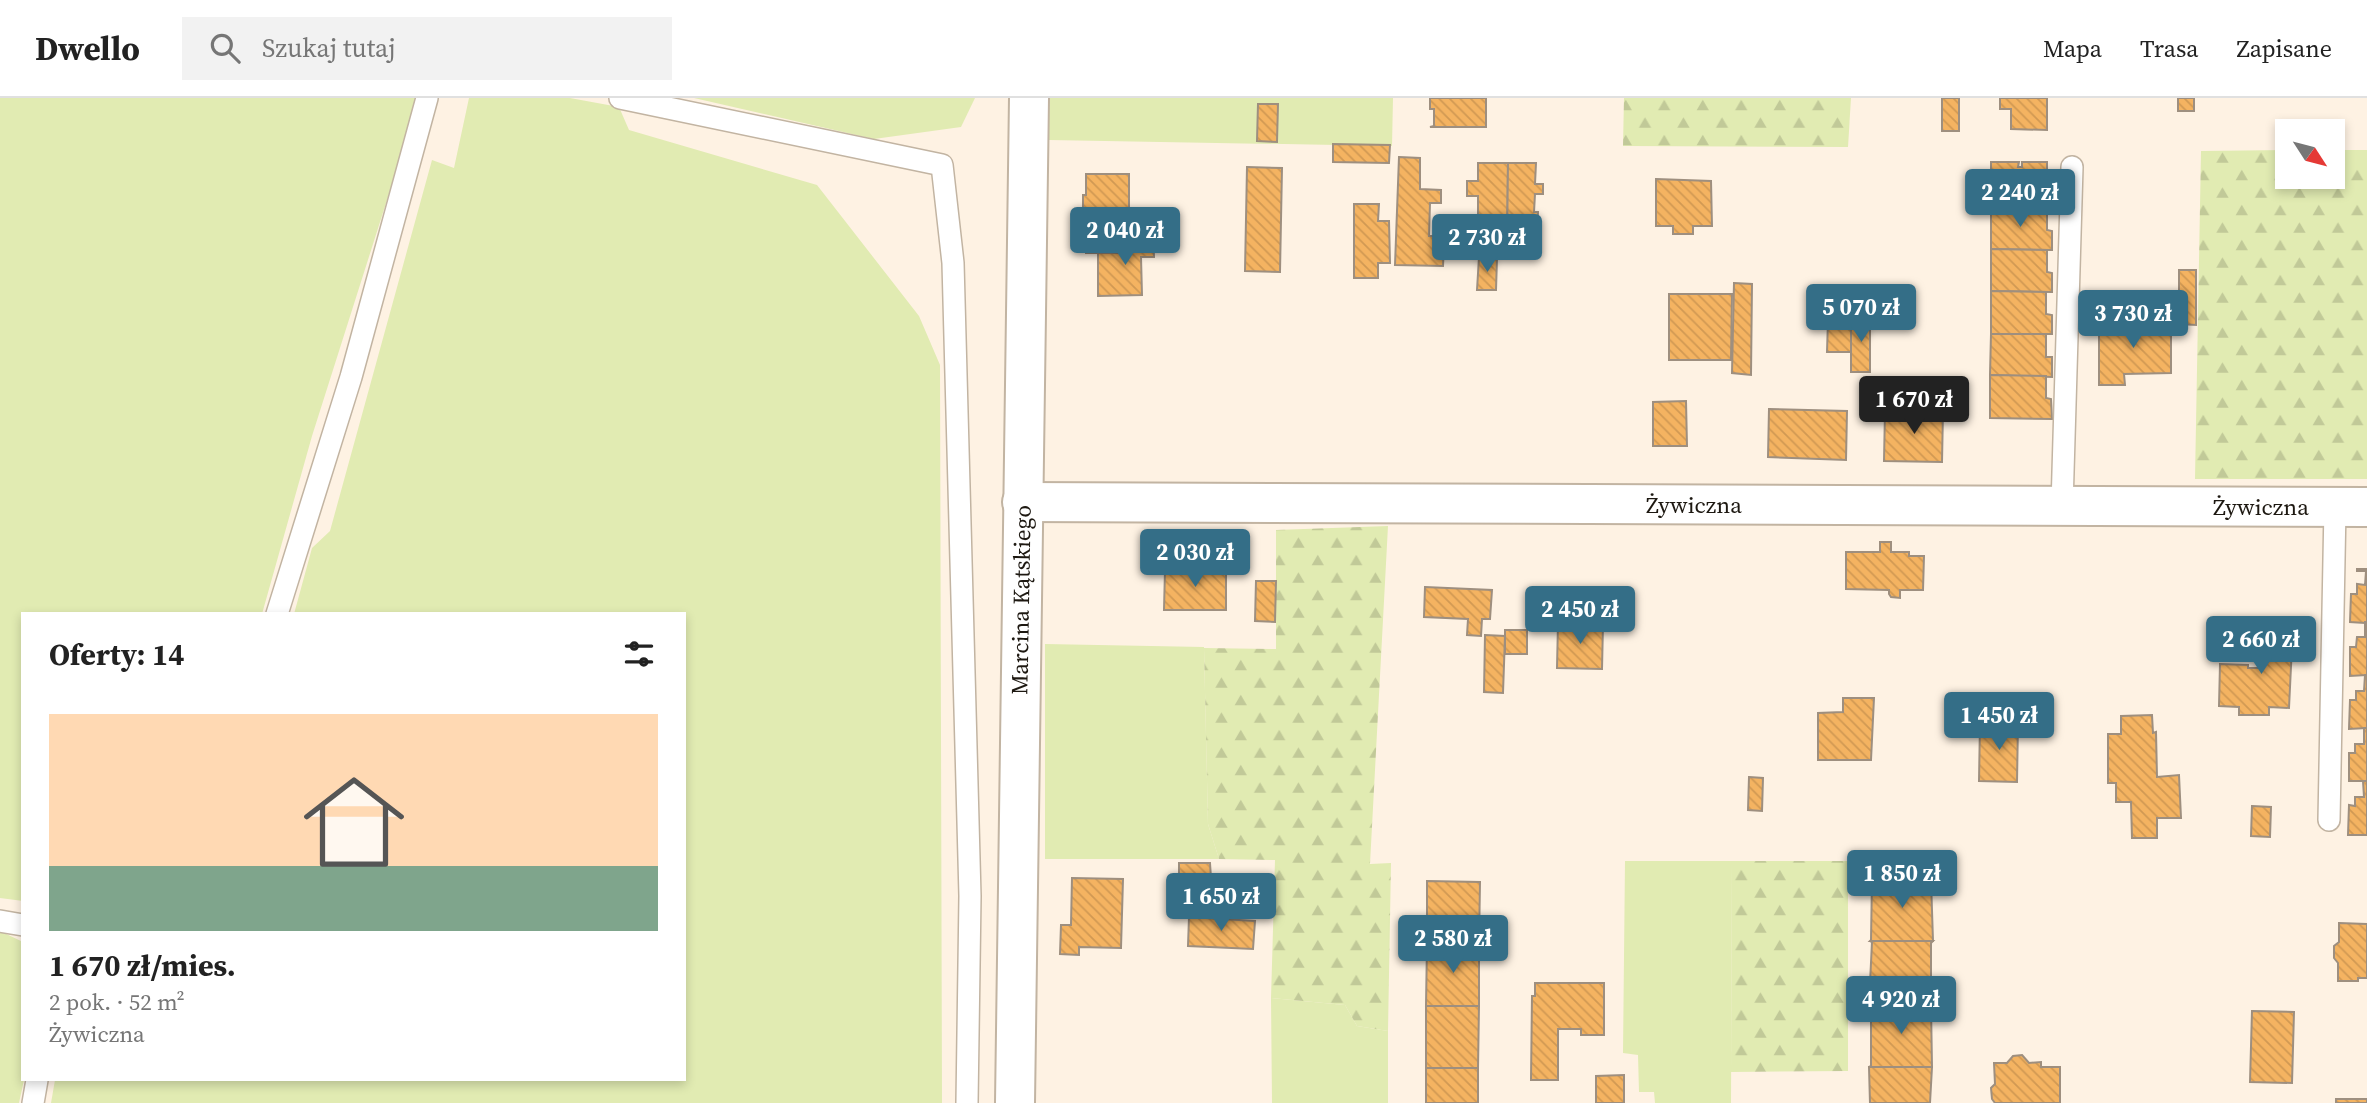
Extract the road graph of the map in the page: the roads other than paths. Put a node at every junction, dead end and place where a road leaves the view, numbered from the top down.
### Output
1 (427, 98) edge
2 (620, 98) edge
3 (1029, 98) edge
4 (2072, 167) dead end
5 (1022, 502) junction
6 (2062, 506) junction
7 (2351, 507) edge
8 (278, 612) edge
9 (2329, 820) dead end
10 (0, 921) edge
11 (21, 925) edge
12 (37, 1081) edge
13 (33, 1103) edge
14 (967, 1103) edge
15 (1015, 1103) edge

1 - 8 lane
2 - 14 lane
3 - 5 street, Marcina Kątskiego
4 - 6 lane
5 - 6 street, Żywiczna
5 - 15 street, Marcina Kątskiego
6 - 7 street, Żywiczna
7 - 9 lane
10 - 11 lane
12 - 13 lane

